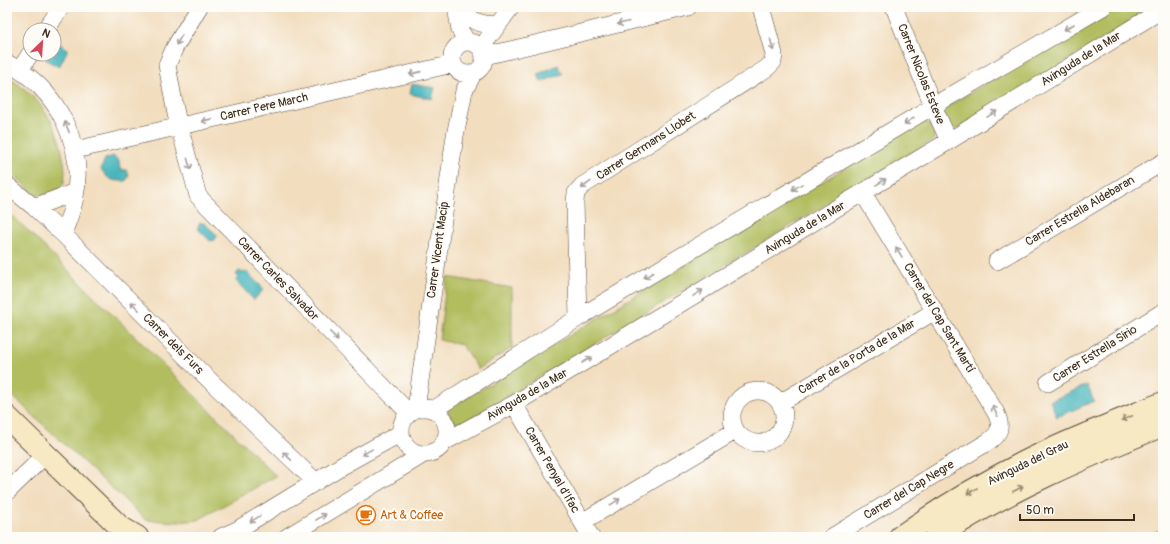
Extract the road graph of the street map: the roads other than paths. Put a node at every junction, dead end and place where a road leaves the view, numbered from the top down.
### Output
1 (61, 7) edge
2 (199, 7) edge
3 (511, 7) edge
4 (688, 7) edge
5 (761, 7) edge
6 (894, 7) edge
7 (1103, 7) edge
8 (456, 8) edge
9 (1163, 9) edge
10 (51, 22) edge
11 (496, 26) junction
12 (470, 44) junction
13 (22, 60) edge
14 (14, 67) edge
15 (462, 70) junction
16 (933, 106) junction
17 (178, 127) junction
18 (949, 141) junction
19 (75, 150) junction
20 (1163, 162) edge
21 (7, 185) edge
22 (75, 192) junction
23 (863, 193) junction
24 (34, 207) junction
25 (64, 234) junction
26 (997, 261) dead end
27 (935, 311) junction
28 (1163, 312) edge
29 (578, 318) junction
30 (1048, 383) dead end
31 (780, 402) junction
32 (1163, 403) edge
33 (514, 404) junction
34 (433, 410) junction
35 (412, 411) junction
36 (7, 417) edge
37 (1163, 425) edge
38 (735, 431) junction
39 (401, 432) junction
40 (7, 434) edge
41 (444, 442) junction
42 (986, 443) joint
43 (424, 454) junction
44 (37, 463) junction
45 (316, 482) junction
46 (7, 492) edge
47 (582, 522) junction
48 (113, 537) edge
49 (137, 537) edge
50 (221, 537) edge
51 (287, 537) edge
52 (591, 537) edge
53 (832, 537) edge
54 (900, 537) edge
55 (936, 537) edge

1 - 10 street
2 -> 17 street, Carrer Carles Salvador
3 - 11 street
4 -> 12 street
5 -> 29 street, Carrer Germans Llobet
6 - 16 street, Carrer Nicolas Esteve
7 -> 16 street
8 - 11 street
8 - 12 street
18 -> 9 street, Avinguda de la Mar
11 - 12 street
12 - 15 street
12 - 15 street
13 - 14 street
19 -> 14 street
15 -> 17 street, Carrer Pere March
15 - 35 street, Carrer Vicent Macip
16 - 18 street, Carrer Nicolas Esteve
16 -> 29 street
17 - 19 street, Carrer Pere March
17 -> 35 street, Carrer Carles Salvador
23 -> 18 street, Avinguda de la Mar
19 - 22 street
20 - 26 street, Carrer Estrella Aldebaran
21 - 24 street
22 - 24 street
22 - 25 street
27 -> 23 street, Carrer del Cap Sant Martí
33 -> 23 street, Avinguda de la Mar
24 - 25 street, Carrer dels Furs
45 -> 25 street, Carrer dels Furs
27 - 31 street, Carrer de la Porta de la Mar
42 -> 27 street, Carrer del Cap Sant Martí
28 - 30 street, Carrer Estrella Sirio
29 - 34 street
31 - 38 street
31 - 38 street
32 -> 54 main road, Avinguda del Grau
33 - 41 street, Avinguda de la Mar
33 - 47 street, Carrer Penyal d'Ifac
34 - 35 street
34 - 41 street
35 - 39 street
36 - 49 main road
55 -> 37 main road, Avinguda del Grau
47 -> 38 street
39 - 43 street
39 -> 45 street
40 - 44 main road
41 - 43 street
42 - 53 street, Carrer del Cap Negre
51 -> 43 street
44 - 46 street
44 - 48 main road
45 -> 50 street
47 - 52 street, Carrer Penyal d'Ifac

